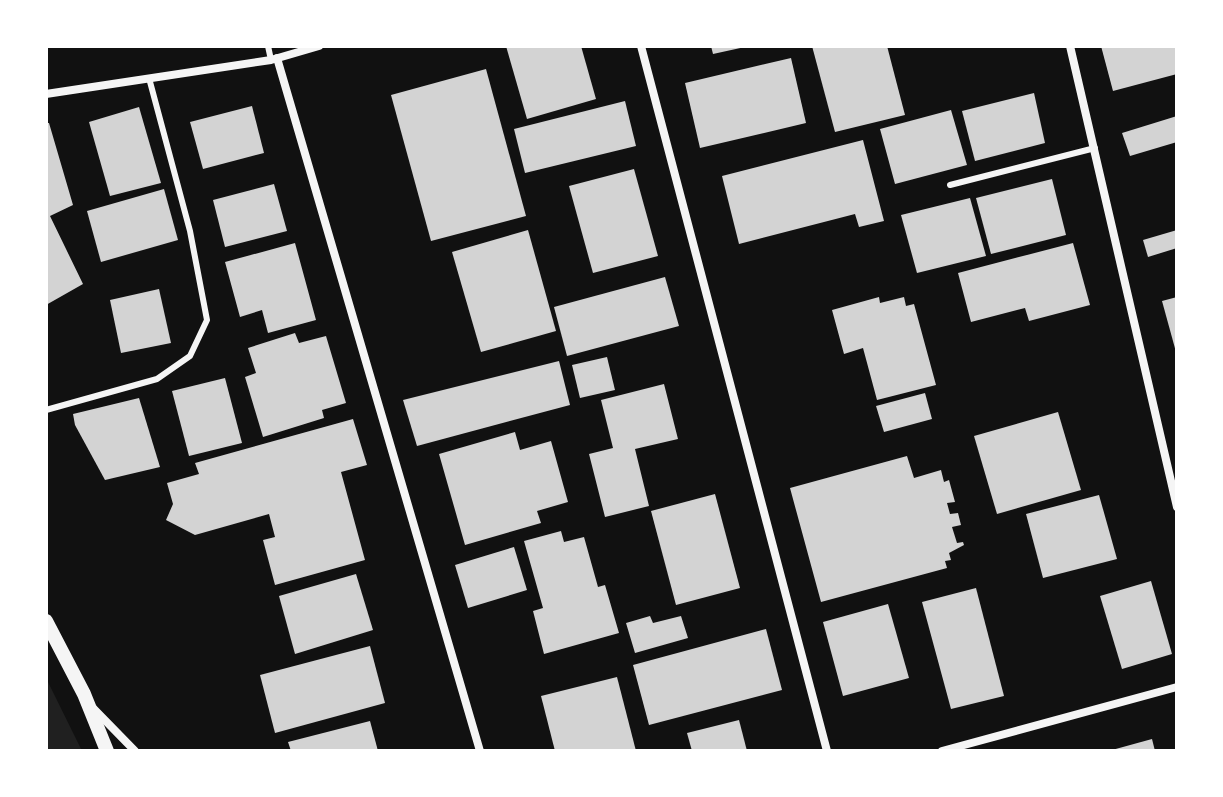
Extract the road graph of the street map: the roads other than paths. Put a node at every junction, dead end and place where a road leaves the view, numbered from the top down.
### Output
1 (268, 46) edge
2 (319, 46) edge
3 (641, 46) edge
4 (1070, 46) edge
5 (274, 59) junction
6 (149, 78) junction
7 (46, 94) edge
8 (1095, 148) junction
9 (950, 185) dead end
10 (46, 410) edge
11 (1177, 507) edge
12 (46, 621) edge
13 (1177, 687) edge
14 (87, 701) junction
15 (107, 751) edge
16 (135, 751) edge
17 (480, 751) edge
18 (827, 751) edge
19 (942, 751) edge

1 - 5 lane
2 - 5 street
3 - 18 street
4 - 8 street
5 - 6 street
5 - 17 street
6 - 7 street
6 - 10 lane
8 - 9 lane
8 - 11 street
12 - 14 street
13 - 19 street
14 - 15 street
14 - 16 street

